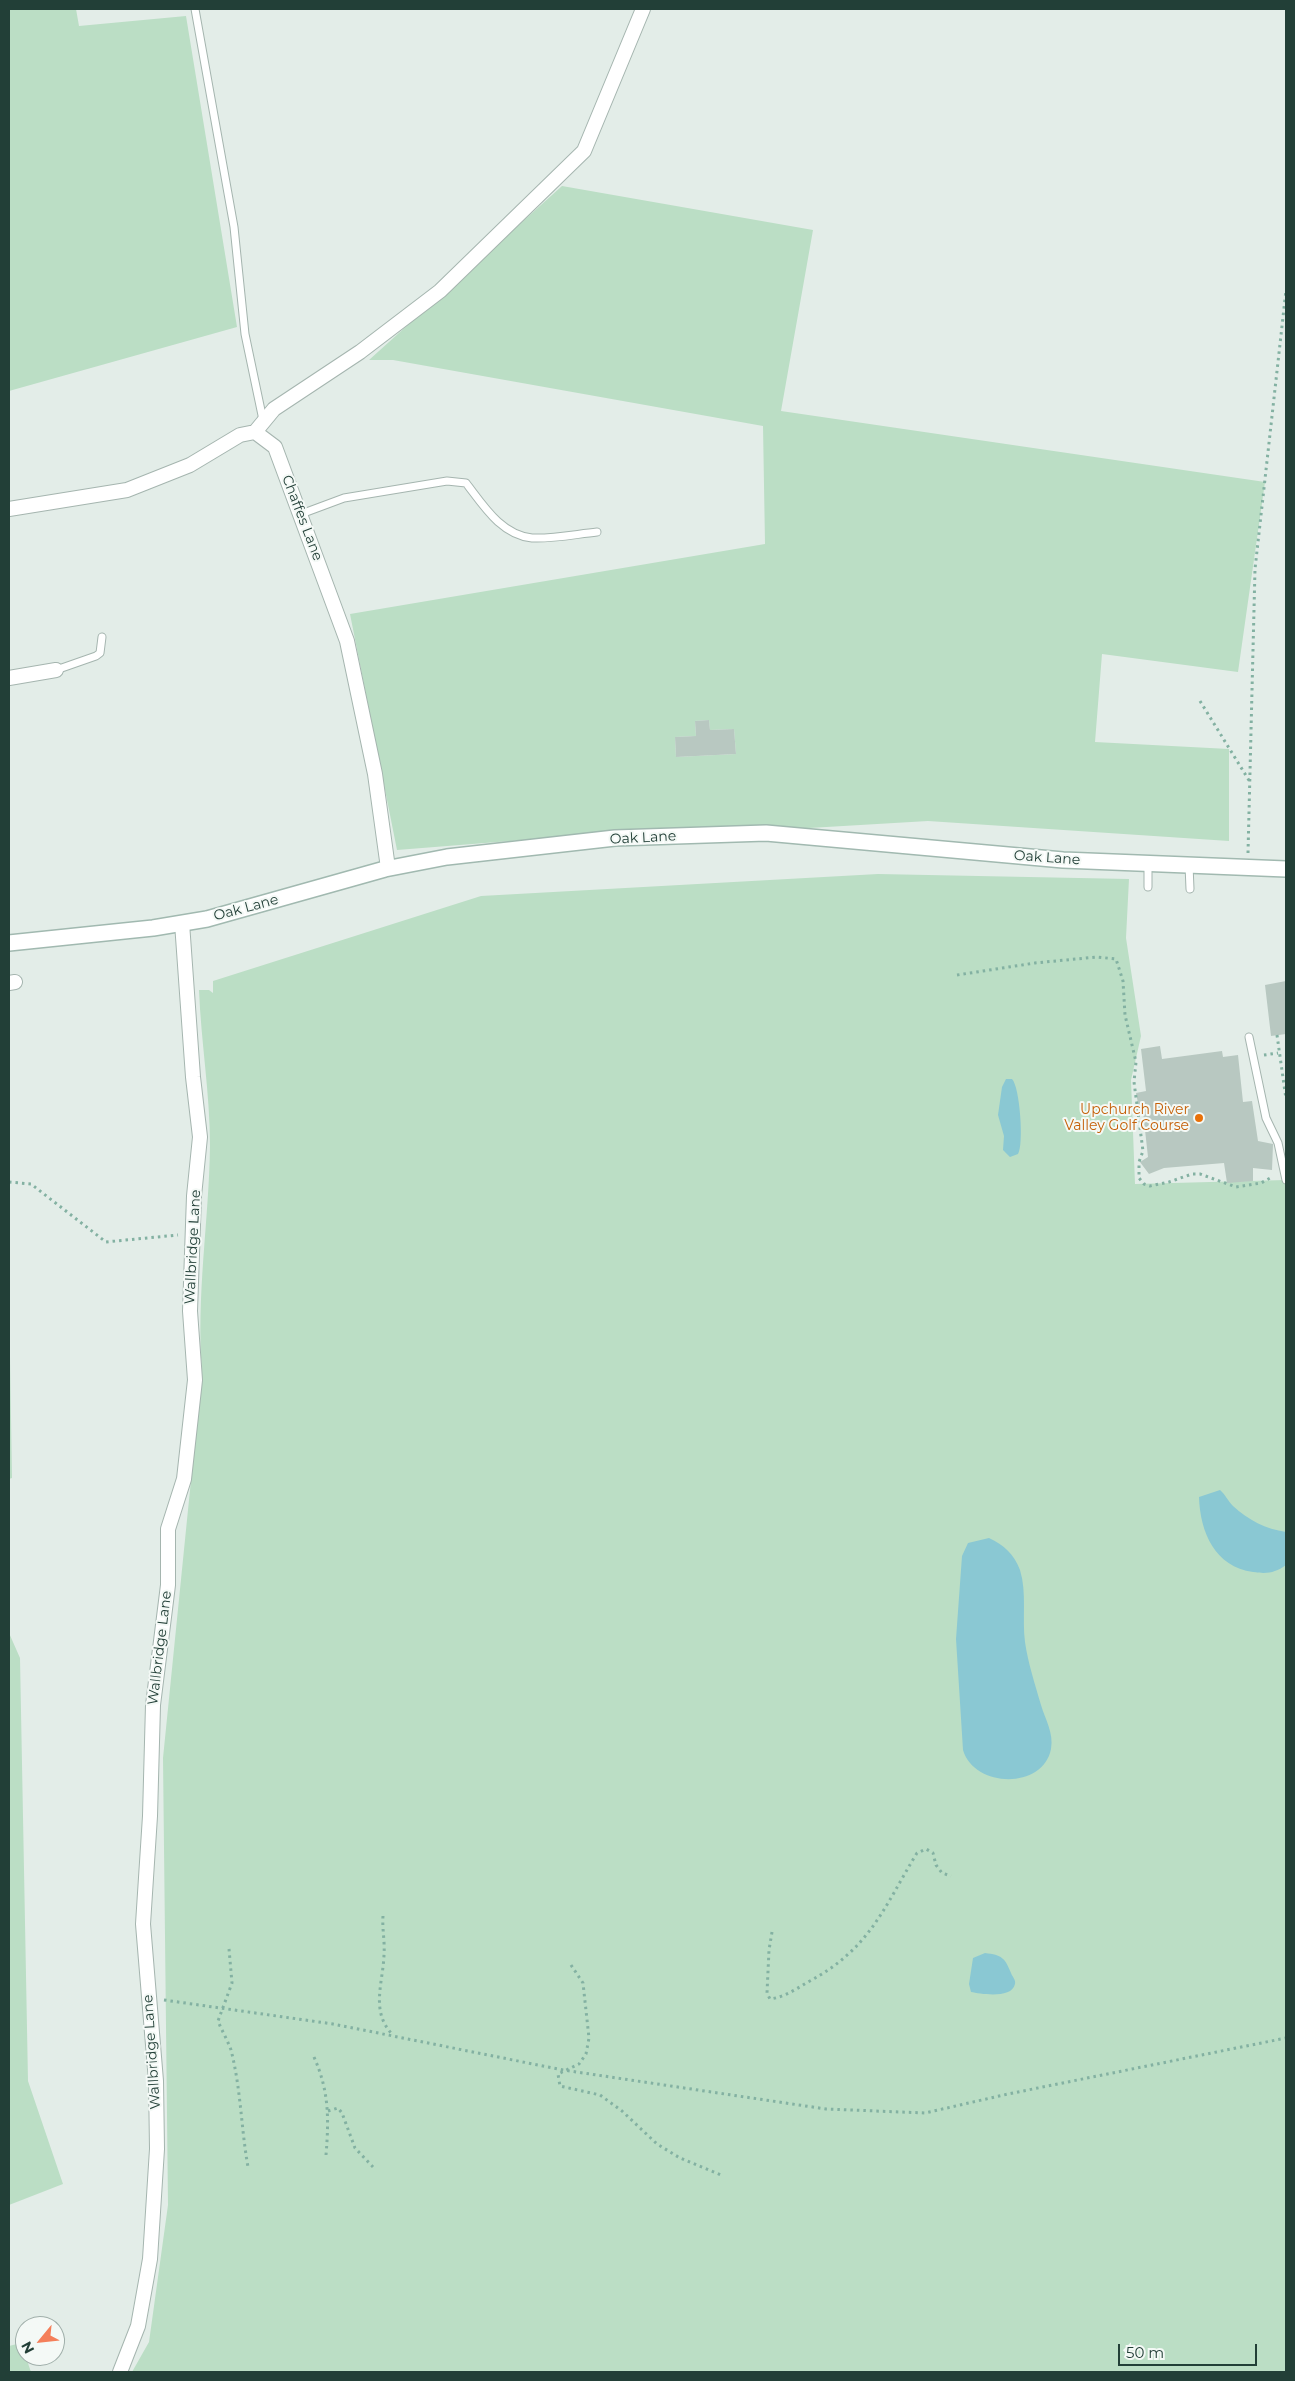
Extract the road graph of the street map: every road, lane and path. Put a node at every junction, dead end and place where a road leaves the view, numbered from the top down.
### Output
1 (195, 9) edge
2 (643, 9) edge
3 (1286, 290) edge
4 (263, 420) junction
5 (255, 432) junction
6 (9, 509) edge
7 (301, 514) junction
8 (597, 532) dead end
9 (102, 637) dead end
10 (56, 670) joint
11 (9, 678) edge
12 (1200, 701) dead end
13 (1250, 782) junction
14 (1148, 863) junction
15 (1190, 865) junction
16 (1248, 867) junction
17 (388, 868) junction
18 (1286, 869) edge
19 (1148, 887) dead end
20 (1190, 889) dead end
21 (182, 923) junction
22 (9, 943) edge
23 (957, 975) dead end
24 (1277, 1035) dead end
25 (1249, 1037) dead end
26 (1286, 1099) edge
27 (1283, 1164) junction
28 (1286, 1180) edge
29 (9, 1182) edge
30 (193, 1234) junction
31 (951, 1876) dead end
32 (383, 1916) dead end
33 (772, 1932) dead end
34 (229, 1949) dead end
35 (572, 1966) dead end
36 (149, 1998) junction
37 (223, 2007) junction
38 (394, 2036) junction
39 (1286, 2038) edge
40 (314, 2057) dead end
41 (563, 2070) junction
42 (328, 2111) junction
43 (326, 2155) dead end
44 (248, 2167) dead end
45 (373, 2167) dead end
46 (720, 2175) dead end
47 (120, 2372) edge

1 - 4 lane
2 - 4 street
3 - 13 path
4 - 5 street
5 - 6 street
5 - 7 street, Chaffes Lane
7 - 8 lane
7 - 17 street, Chaffes Lane
9 - 10 lane
10 - 11 street
12 - 13 path
13 - 16 path
14 - 15 street, Oak Lane
14 - 17 street, Oak Lane
14 - 19 lane
15 - 16 street, Oak Lane
15 - 20 lane
16 - 18 street, Oak Lane
17 - 21 street, Oak Lane
21 - 22 street, Oak Lane
21 - 30 street, Wallbridge Lane
23 - 27 path
24 - 26 path
25 - 27 lane
27 - 28 lane
29 - 30 path
30 - 36 street, Wallbridge Lane
31 - 33 path
32 - 38 path
34 - 37 path
35 - 41 path
36 - 37 path
36 - 47 street, Wallbridge Lane
37 - 38 path
37 - 44 path
38 - 41 path
39 - 41 path
40 - 42 path
41 - 46 path
42 - 43 path
42 - 45 path

